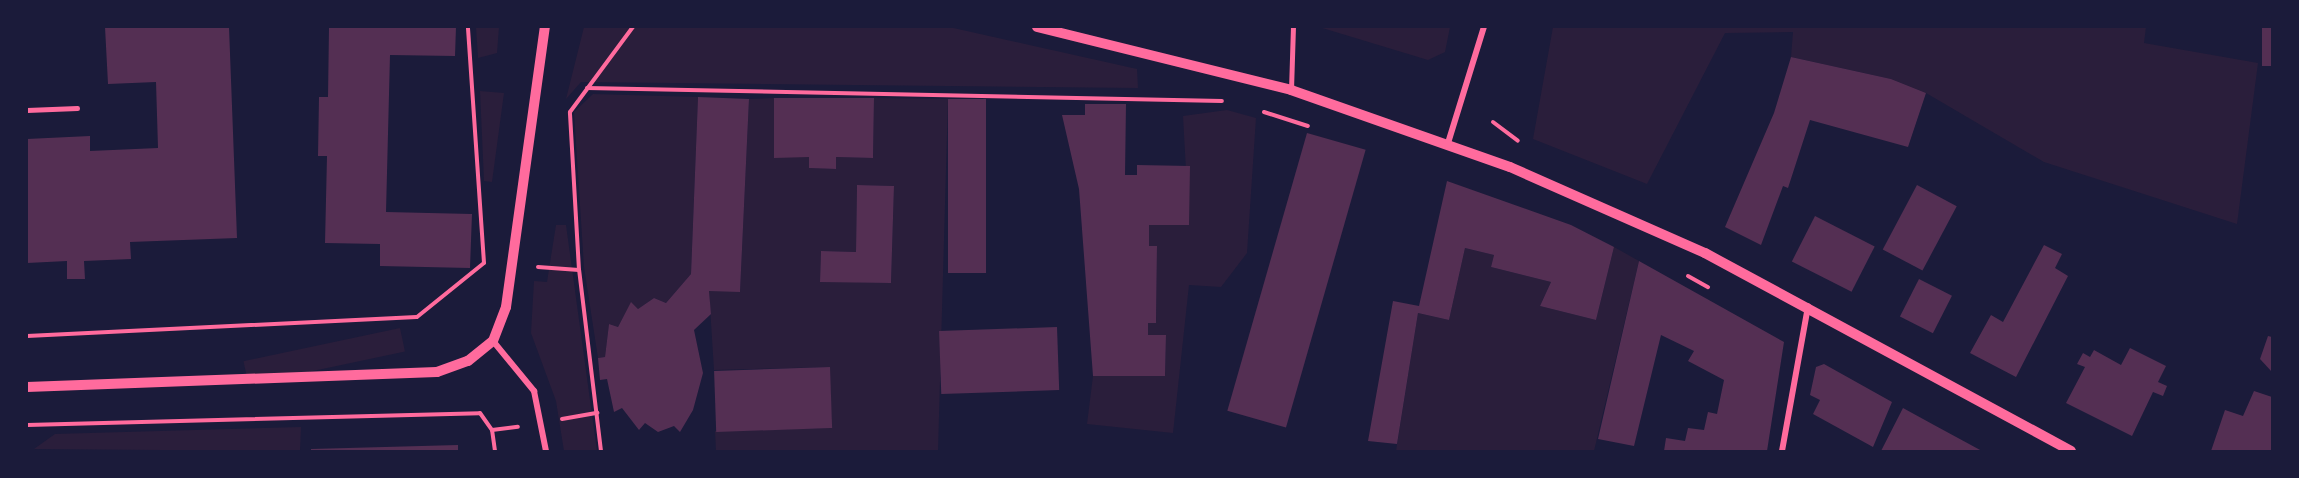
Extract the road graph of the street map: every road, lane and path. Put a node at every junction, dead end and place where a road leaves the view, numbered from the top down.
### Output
1 (468, 27) edge
2 (545, 27) edge
3 (633, 27) edge
4 (1037, 27) edge
5 (1293, 27) edge
6 (1484, 27) edge
7 (587, 88) junction
8 (1291, 90) junction
9 (1227, 101) dead end
10 (77, 108) dead end
11 (27, 110) edge
12 (1260, 111) dead end
13 (1493, 122) dead end
14 (1317, 128) dead end
15 (1519, 141) dead end
16 (1448, 143) junction
17 (536, 267) dead end
18 (579, 270) junction
19 (1677, 270) dead end
20 (1719, 292) dead end
21 (1808, 306) junction
22 (27, 336) edge
23 (493, 341) junction
24 (27, 387) edge
25 (597, 413) junction
26 (559, 420) dead end
27 (27, 425) edge
28 (523, 426) dead end
29 (492, 430) junction
30 (495, 451) edge
31 (546, 451) edge
32 (601, 451) edge
33 (1782, 451) edge
34 (2071, 451) edge

1 - 22 path
2 - 23 street
3 - 7 path
4 - 8 street
5 - 8 lane
6 - 16 street
7 - 9 path
7 - 18 path
8 - 16 street
10 - 11 lane
12 - 14 path
13 - 15 path
16 - 21 street
17 - 18 path
18 - 25 path
19 - 20 path
21 - 33 street
21 - 34 street
23 - 24 street
23 - 31 street
25 - 26 path
25 - 32 path
27 - 29 path
28 - 29 path
29 - 30 path

